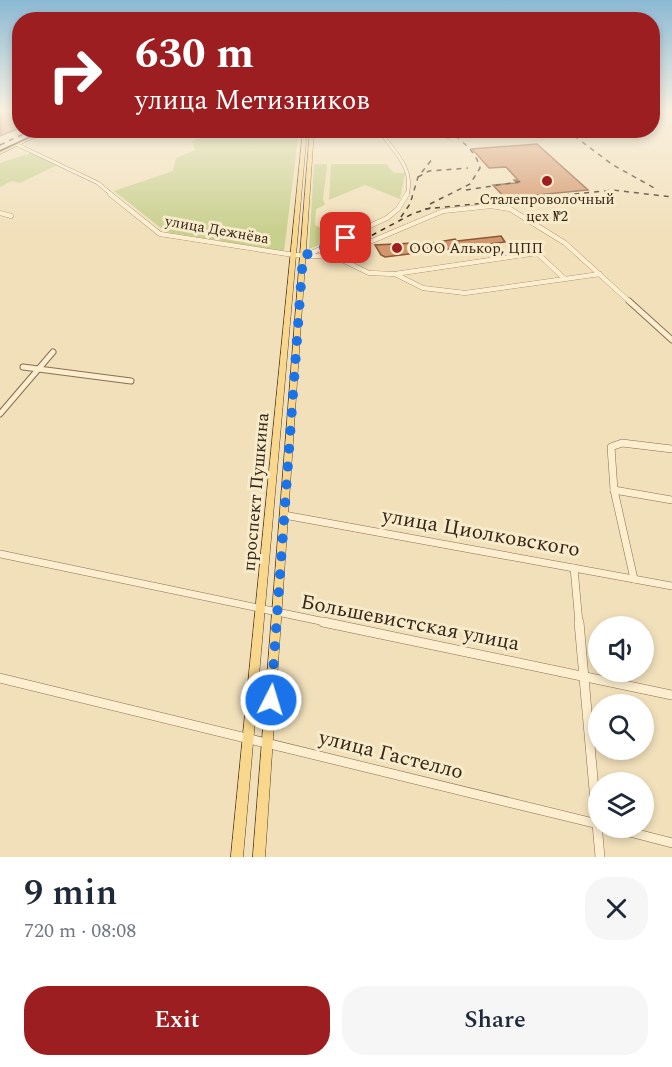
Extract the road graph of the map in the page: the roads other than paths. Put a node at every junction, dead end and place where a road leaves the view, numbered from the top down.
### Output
1 (31, 151) edge
2 (304, 151) edge
3 (310, 151) edge
4 (394, 151) edge
5 (0, 213) edge
6 (11, 216) dead end
7 (299, 256) junction
8 (334, 257) junction
9 (395, 274) junction
10 (600, 274) junction
11 (566, 279) junction
12 (672, 340) edge
13 (53, 352) dead end
14 (23, 367) dead end
15 (39, 369) junction
16 (131, 381) dead end
17 (0, 414) edge
18 (672, 449) edge
19 (614, 490) junction
20 (672, 500) edge
21 (284, 515) junction
22 (0, 554) edge
23 (574, 568) junction
24 (634, 579) junction
25 (672, 586) edge
26 (261, 611) junction
27 (278, 614) junction
28 (584, 676) junction
29 (0, 678) edge
30 (672, 695) edge
31 (248, 738) junction
32 (267, 743) junction
33 (593, 772) edge
34 (588, 822) edge
35 (599, 838) edge
36 (653, 838) edge
37 (672, 843) edge
38 (237, 857) edge
39 (259, 857) edge
40 (600, 857) edge

1 - 7 street, улица Дежнёва
2 - 7 main road, проспект Пушкина
3 - 7 main road, проспект Пушкина
4 - 7 street
5 - 6 street
7 - 8 street, улица Дежнёва
7 - 21 main road, проспект Пушкина
7 - 26 main road, проспект Пушкина
8 - 9 street
8 - 10 street
9 - 11 street
9 - 11 street
10 - 11 street
10 - 12 street
13 - 15 street
14 - 15 street
15 - 16 street
15 - 17 street
18 - 19 street
19 - 20 street
19 - 24 street
21 - 23 street, улица Циолковского
21 - 27 main road, проспект Пушкина
22 - 26 street, Большевистская улица
23 - 24 street, улица Циолковского
23 - 28 street
24 - 25 street, улица Циолковского
26 - 27 street, Большевистская улица
26 - 31 main road, проспект Пушкина
27 - 28 street, Большевистская улица
27 - 32 main road, проспект Пушкина
28 - 30 street, Большевистская улица
28 - 33 street
29 - 31 street, улица Гастелло
31 - 32 street, улица Гастелло
31 - 38 main road, проспект Пушкина
32 - 34 street, улица Гастелло
32 - 39 main road, проспект Пушкина
35 - 40 street
36 - 37 street

